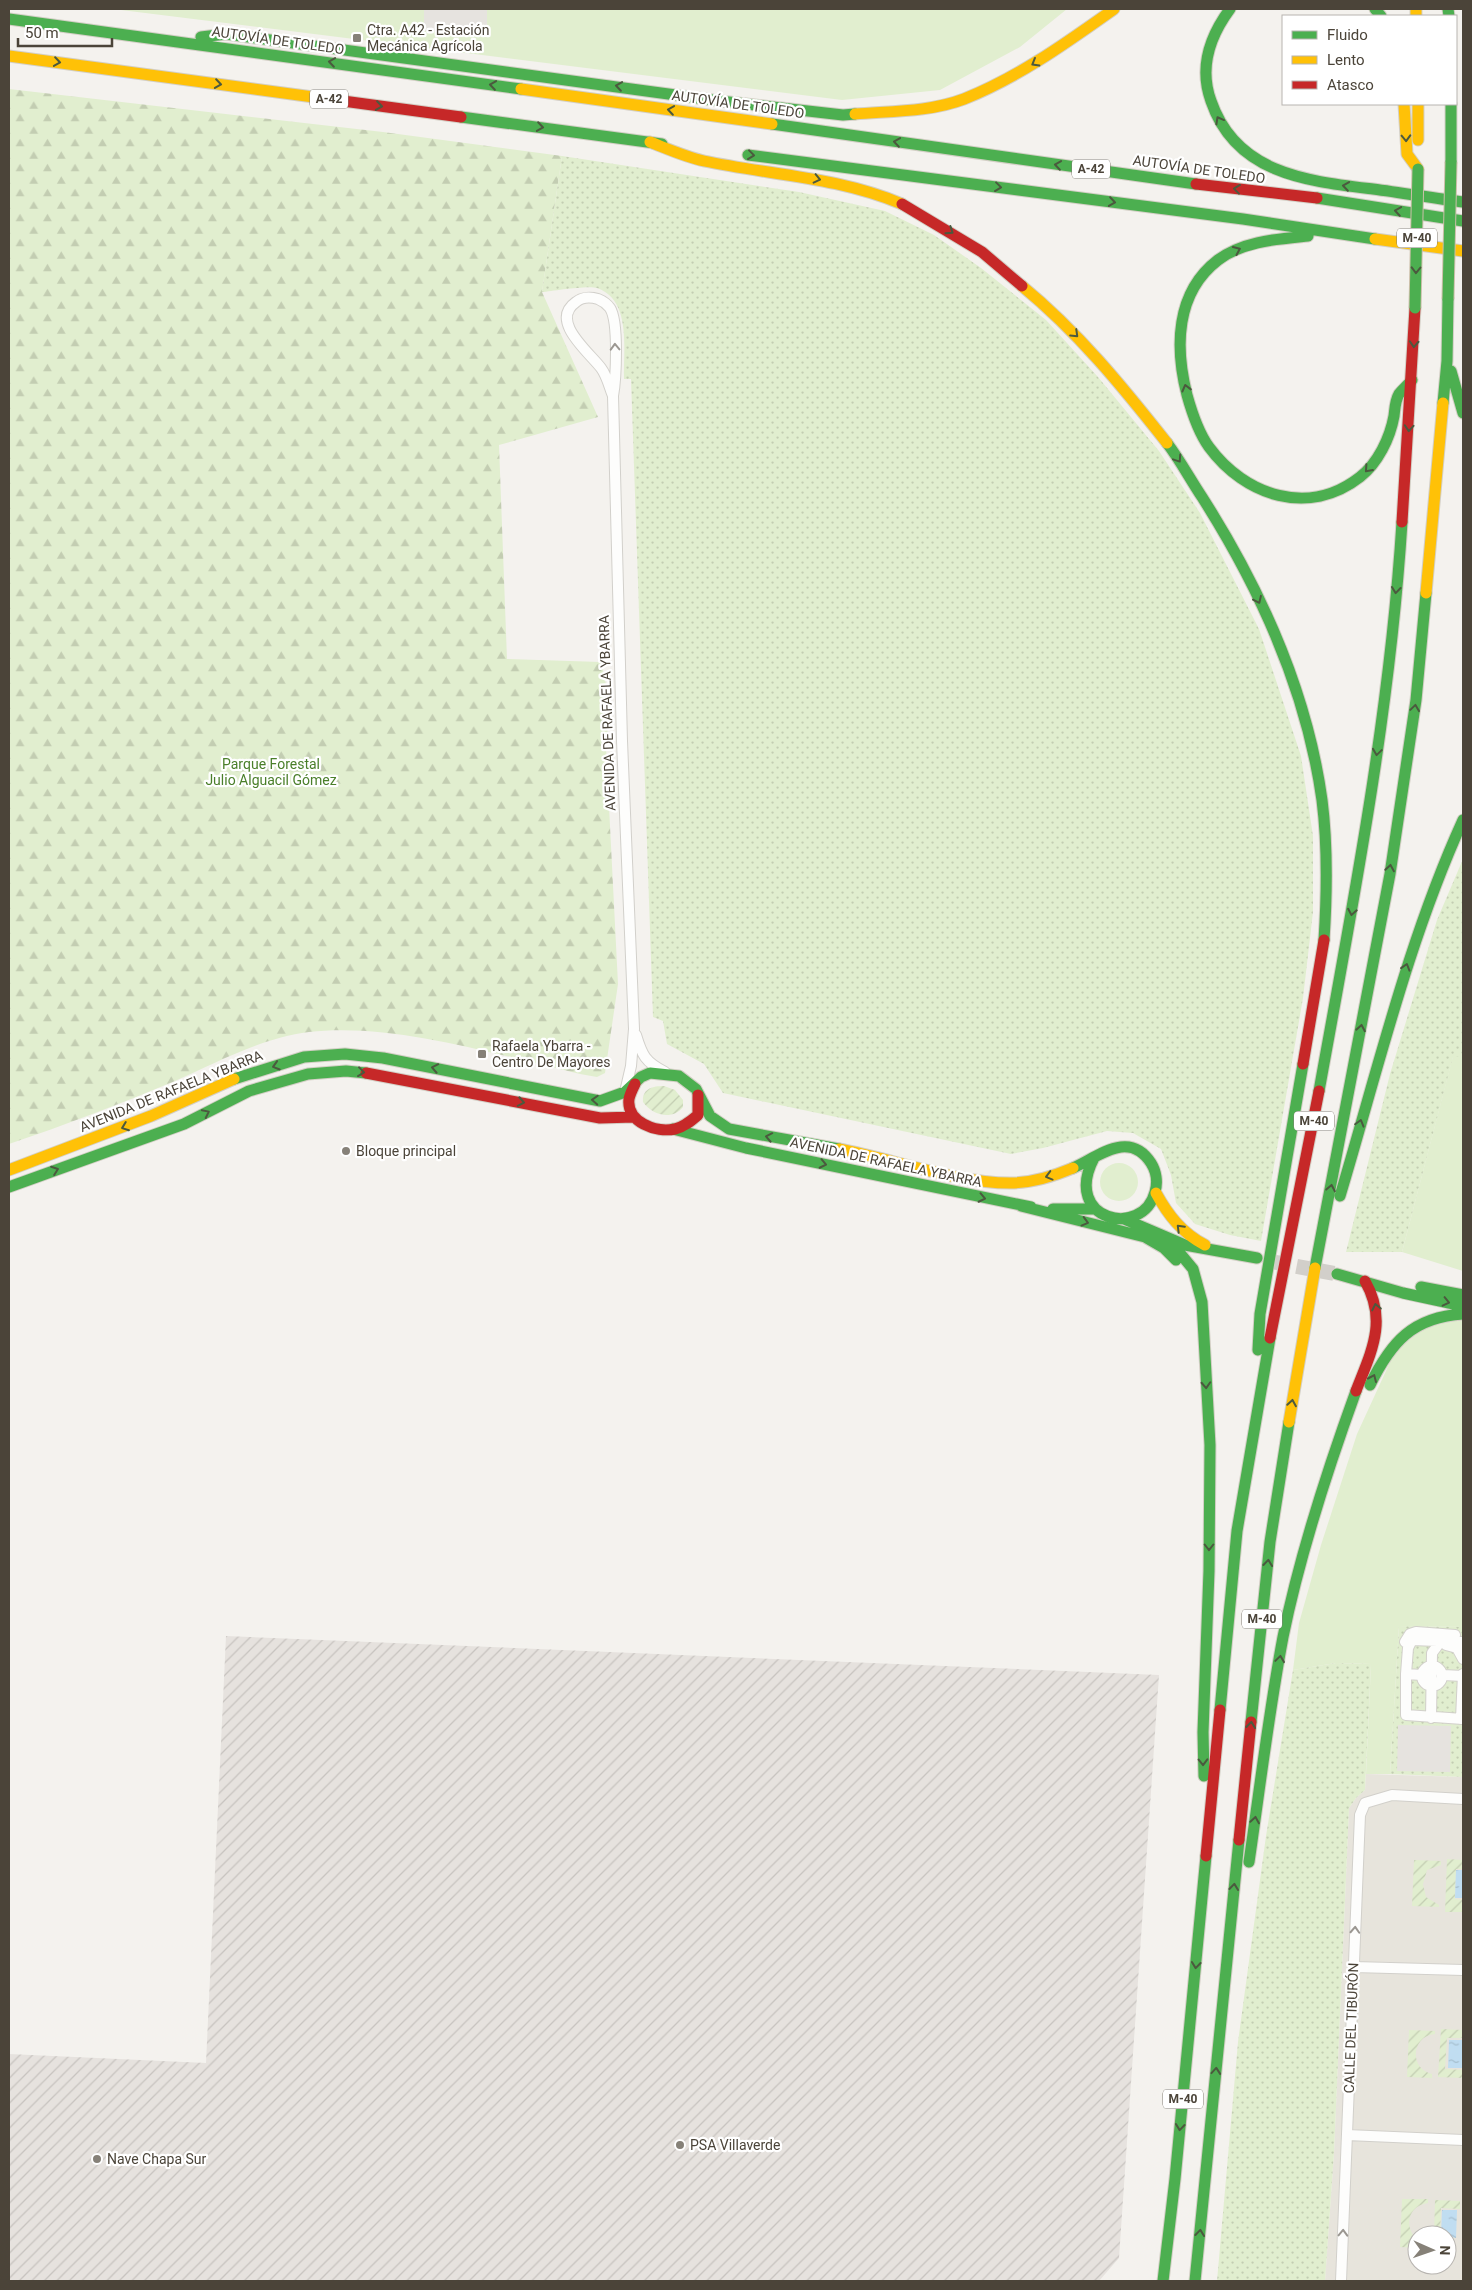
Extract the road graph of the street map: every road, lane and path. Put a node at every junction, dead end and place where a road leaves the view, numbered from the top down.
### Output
1 (1099, 9) edge
2 (1114, 9) edge
3 (1230, 9) edge
4 (9, 19) edge
5 (1074, 34) junction
6 (172, 40) junction
7 (9, 56) edge
8 (1404, 105) edge
9 (1418, 105) edge
10 (1451, 105) edge
11 (650, 142) junction
12 (708, 150) dead end
13 (738, 154) dead end
14 (1418, 169) junction
15 (1463, 202) edge
16 (1463, 220) edge
17 (1334, 234) junction
18 (1373, 239) junction
19 (1463, 251) edge
20 (1463, 259) edge
21 (1448, 361) junction
22 (1412, 380) junction
23 (613, 396) junction
24 (1463, 413) edge
25 (1463, 820) edge
26 (634, 1029) junction
27 (668, 1074) junction
28 (637, 1080) junction
29 (696, 1089) junction
30 (625, 1092) junction
31 (634, 1116) junction
32 (673, 1130) junction
33 (1094, 1158) junction
34 (9, 1170) edge
35 (9, 1187) edge
36 (1156, 1193) junction
37 (1021, 1206) junction
38 (1095, 1208) junction
39 (1124, 1219) junction
40 (1170, 1240) junction
41 (1218, 1251) junction
42 (1257, 1258) dead end
43 (1337, 1274) tunnel mouth
44 (1365, 1281) junction
45 (1311, 1287) junction
46 (1463, 1294) edge
47 (1463, 1306) edge
48 (1463, 1314) edge
49 (1204, 1336) junction
50 (1260, 1386) junction
51 (1312, 1520) junction
52 (1460, 1637) edge
53 (1442, 1641) junction
54 (1406, 1659) junction
55 (1463, 1659) edge
56 (1432, 1662) junction
57 (1406, 1674) junction
58 (1422, 1675) junction
59 (1443, 1675) junction
60 (1463, 1675) edge
61 (1432, 1686) junction
62 (1431, 1718) junction
63 (1462, 1719) edge
64 (1463, 1799) edge
65 (1206, 1860) junction
66 (1227, 1952) junction
67 (1354, 1967) junction
68 (1463, 1970) edge
69 (1347, 2135) junction
70 (1463, 2140) edge
71 (1163, 2281) edge
72 (1195, 2281) edge
73 (1341, 2281) edge

1 - 5 main road
2 - 5 main road
15 -> 3 main road
4 - 6 main road, AUTOVÍA DE TOLEDO / A-42
5 -> 6 main road
16 -> 6 main road, AUTOVÍA DE TOLEDO / A-42
7 -> 11 main road, A-42
8 -> 14 main road
9 - 14 main road, M-40
10 - 21 main road, M-40, bridge
11 - 12 main road, A-42
11 -> 50 main road
13 -> 17 main road, A-42
14 -> 22 main road, M-40, bridge
17 - 18 main road, A-42
22 -> 17 main road
18 - 19 main road, A-42
18 - 20 main road
21 - 24 main road
45 -> 21 main road, M-40
22 -> 50 main road, M-40
23 -> 23 street, AVENIDA DE RAFAELA YBARRA
23 - 26 street, AVENIDA DE RAFAELA YBARRA
45 -> 25 main road
26 - 27 street
26 - 30 street
27 - 28 main road, AVENIDA DE RAFAELA YBARRA
27 - 29 main road, AVENIDA DE RAFAELA YBARRA
28 - 30 main road, AVENIDA DE RAFAELA YBARRA
28 - 31 main road
29 - 32 main road
33 -> 29 main road, AVENIDA DE RAFAELA YBARRA
30 -> 34 main road, AVENIDA DE RAFAELA YBARRA
31 - 32 main road, AVENIDA DE RAFAELA YBARRA
35 -> 31 main road
32 -> 37 main road, AVENIDA DE RAFAELA YBARRA
33 - 36 main road, AVENIDA DE RAFAELA YBARRA
33 - 38 main road
36 - 39 main road
41 -> 36 main road, AVENIDA DE RAFAELA YBARRA
37 - 38 main road, AVENIDA DE RAFAELA YBARRA
37 -> 49 main road
38 - 39 main road, AVENIDA DE RAFAELA YBARRA
39 - 40 main road, AVENIDA DE RAFAELA YBARRA
40 - 41 main road, AVENIDA DE RAFAELA YBARRA
40 - 49 main road
41 - 42 main road, AVENIDA DE RAFAELA YBARRA
43 - 44 main road
44 - 46 main road
44 -> 47 main road
51 -> 44 main road
66 -> 45 main road, M-40
51 -> 48 main road
49 -> 65 main road
50 - 65 main road, M-40
66 -> 51 main road
52 - 53 street
52 - 54 street
53 - 54 street
53 - 56 street
54 - 57 street
55 - 56 street
56 - 58 street
56 - 59 street
56 - 61 street
57 - 58 street
57 - 62 street
58 - 61 street
59 - 60 street
59 - 61 street
60 - 63 street
61 - 62 street
62 - 63 street
67 -> 64 street, CALLE DEL TIBURÓN
65 -> 71 main road, M-40
72 -> 66 main road, M-40
67 - 68 street
67 - 69 street, CALLE DEL TIBURÓN
69 - 70 street
73 -> 69 street, CALLE DEL TIBURÓN

